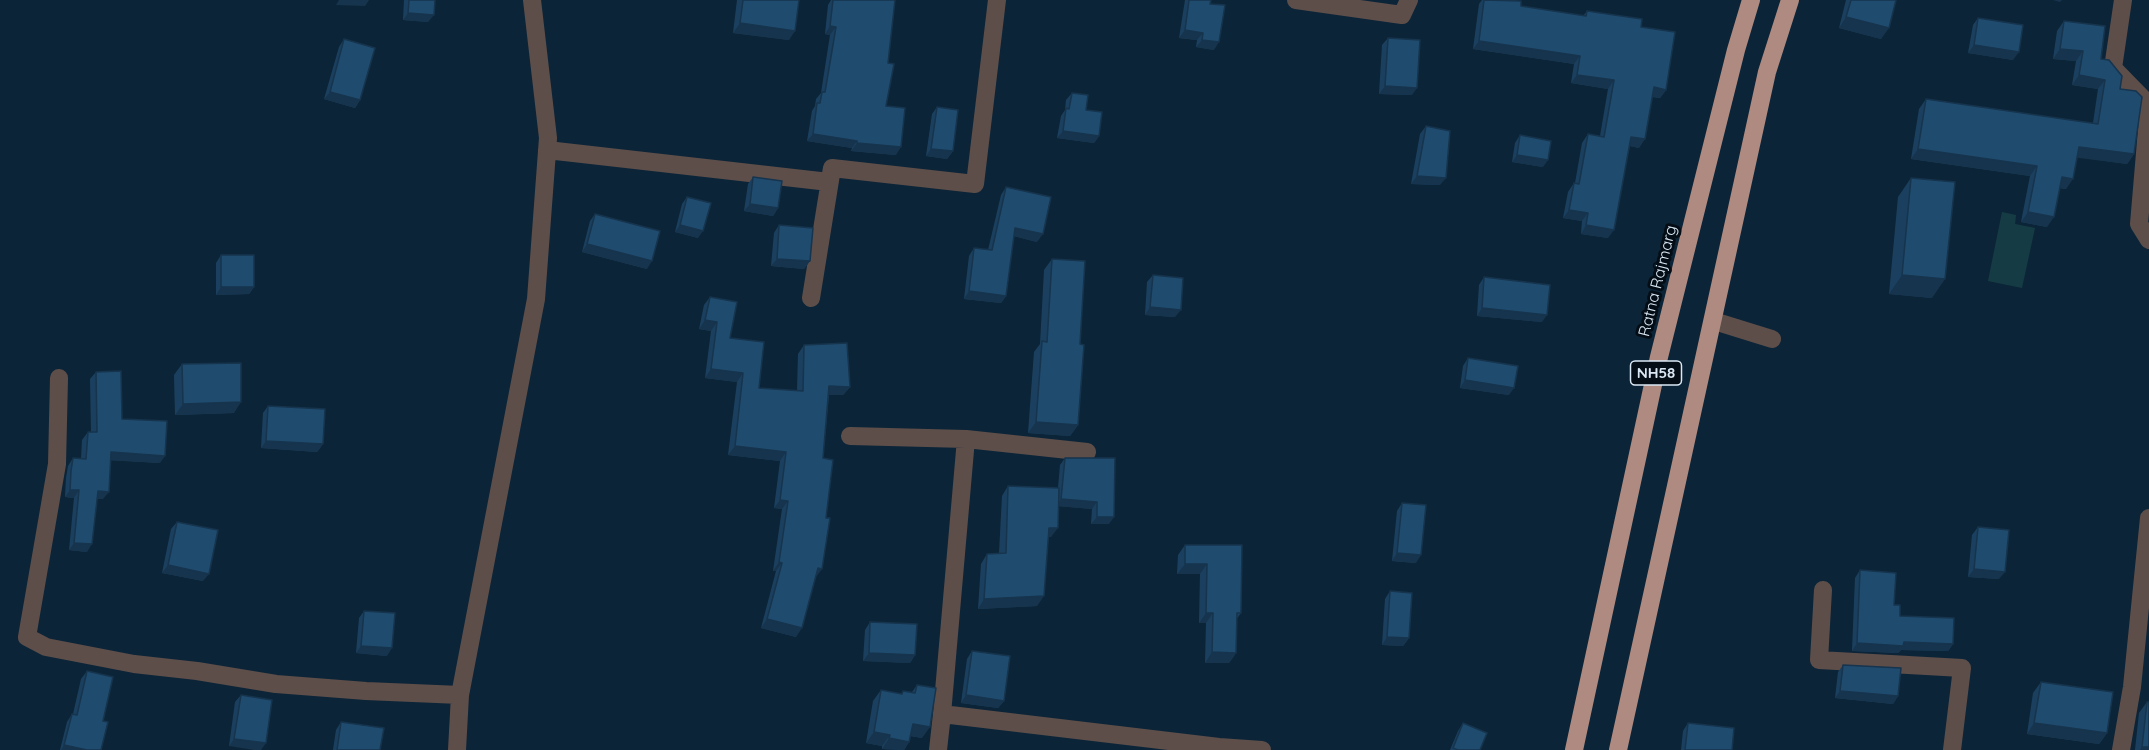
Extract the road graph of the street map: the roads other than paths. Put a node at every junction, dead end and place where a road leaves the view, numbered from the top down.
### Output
1 (532, 0) edge
2 (998, 0) edge
3 (1296, 0) edge
4 (1409, 0) edge
5 (1751, 0) edge
6 (1790, 0) edge
7 (2123, 0) edge
8 (2149, 106) edge
9 (547, 150) junction
10 (830, 182) junction
11 (2149, 240) edge
12 (811, 298) dead end
13 (1714, 321) junction
14 (1772, 339) dead end
15 (59, 378) dead end
16 (850, 436) dead end
17 (966, 439) junction
18 (1087, 452) dead end
19 (2149, 518) edge
20 (1823, 590) dead end
21 (460, 695) junction
22 (942, 714) junction
23 (1219, 748) edge
24 (457, 750) edge
25 (938, 750) edge
26 (1263, 750) edge
27 (1574, 750) edge
28 (1618, 750) edge
29 (1952, 750) edge
30 (2121, 750) edge

1 - 9 street
2 - 10 street
3 - 4 street
5 - 27 highway, Ratna Rajmarg / NH58
6 - 13 highway, NH58
7 - 8 street
8 - 11 street
9 - 10 street
9 - 21 street
10 - 12 street
13 - 14 street
13 - 28 highway, NH58
15 - 21 street
16 - 17 street
17 - 18 street
17 - 22 street
19 - 30 street
20 - 29 street
21 - 24 street
22 - 23 street
22 - 25 street
23 - 26 street

